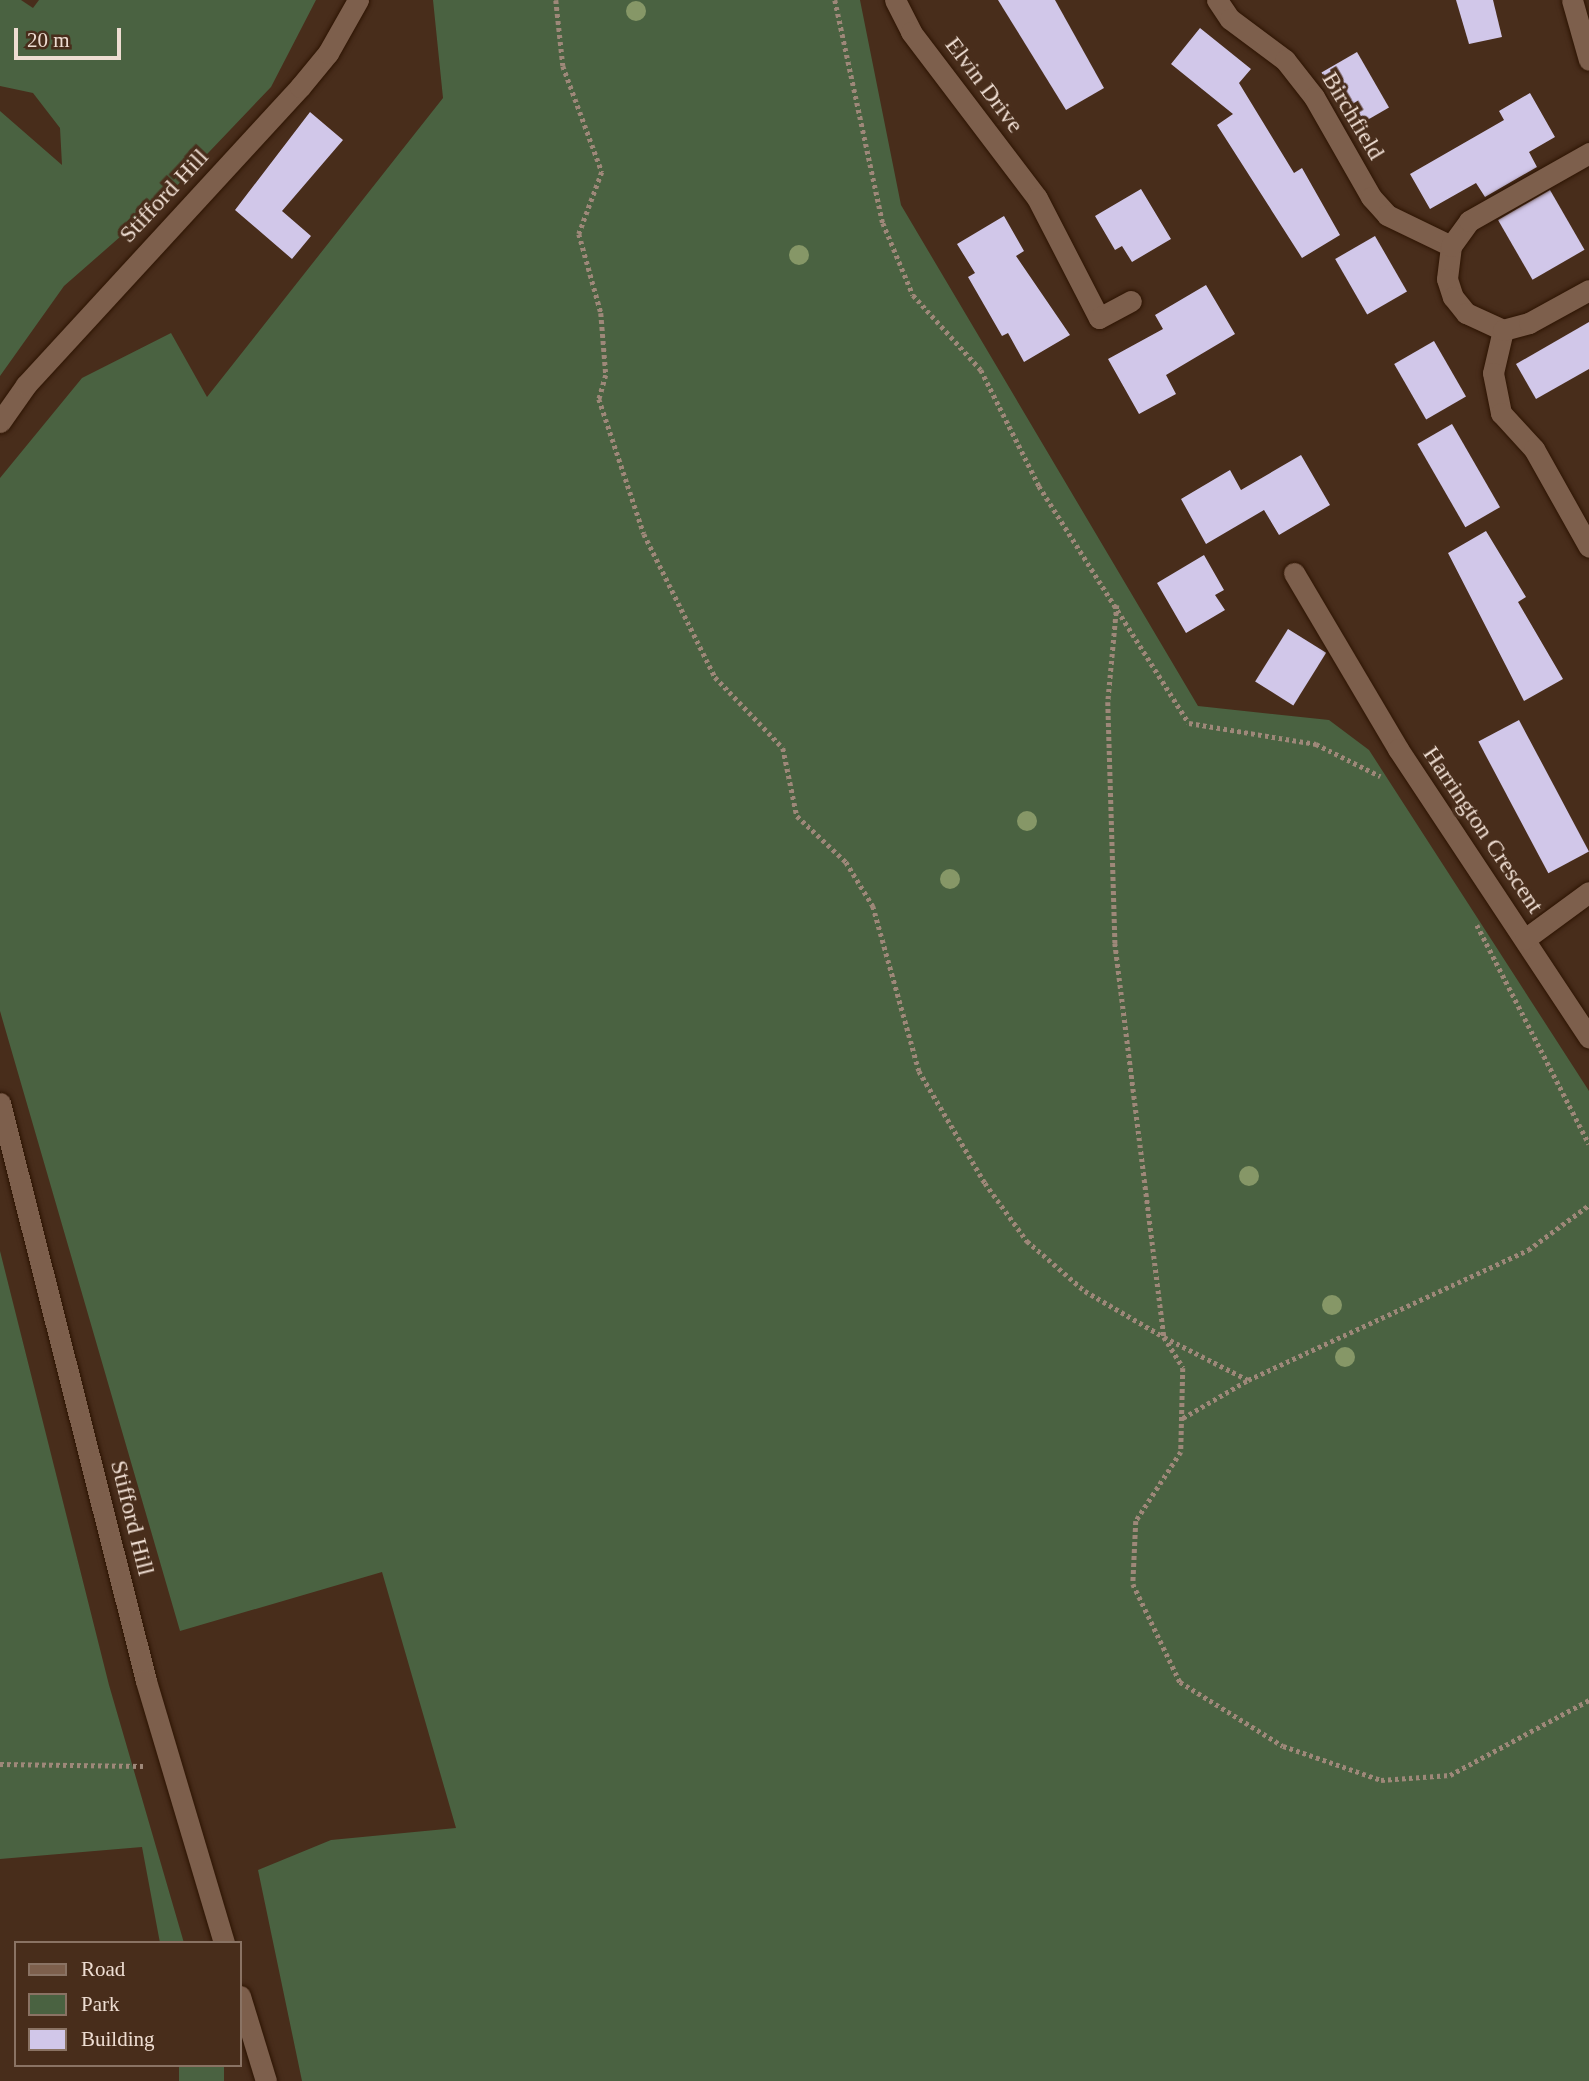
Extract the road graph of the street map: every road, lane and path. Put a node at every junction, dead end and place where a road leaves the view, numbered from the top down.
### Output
1 (358, 0) edge
2 (556, 0) edge
3 (835, 0) edge
4 (895, 0) edge
5 (1217, 0) edge
6 (1572, 0) edge
7 (1589, 60) edge
8 (1589, 153) edge
9 (1451, 246) junction
10 (1589, 290) edge
11 (1131, 301) dead end
12 (1503, 330) junction
13 (0, 422) edge
14 (1589, 547) edge
15 (1294, 573) dead end
16 (1117, 604) junction
17 (1389, 780) dead end
18 (1589, 892) edge
19 (1473, 917) dead end
20 (1525, 939) junction
21 (1589, 1038) edge
22 (0, 1103) edge
23 (1589, 1144) edge
24 (1589, 1205) edge
25 (1164, 1337) junction
26 (1248, 1380) junction
27 (1182, 1418) junction
28 (1589, 1700) edge
29 (0, 1764) edge
30 (171, 1769) junction
31 (222, 1941) edge
32 (242, 2003) edge
33 (265, 2081) edge

1 - 13 street, Stifford Hill
2 - 25 path
3 - 16 path
4 - 11 street, Elvin Drive
5 - 9 street, Birchfield
6 - 7 street
8 - 9 street
9 - 12 street
10 - 12 street
12 - 14 street
15 - 20 street, Harrington Crescent
16 - 17 path
16 - 25 path
18 - 20 street, Harrington Crescent
19 - 23 path
20 - 21 street, Harrington Crescent
22 - 30 street, Stifford Hill
24 - 26 path
25 - 26 path
25 - 27 path
26 - 27 path
27 - 28 path
29 - 30 path
30 - 31 street, Stifford Hill
32 - 33 street

